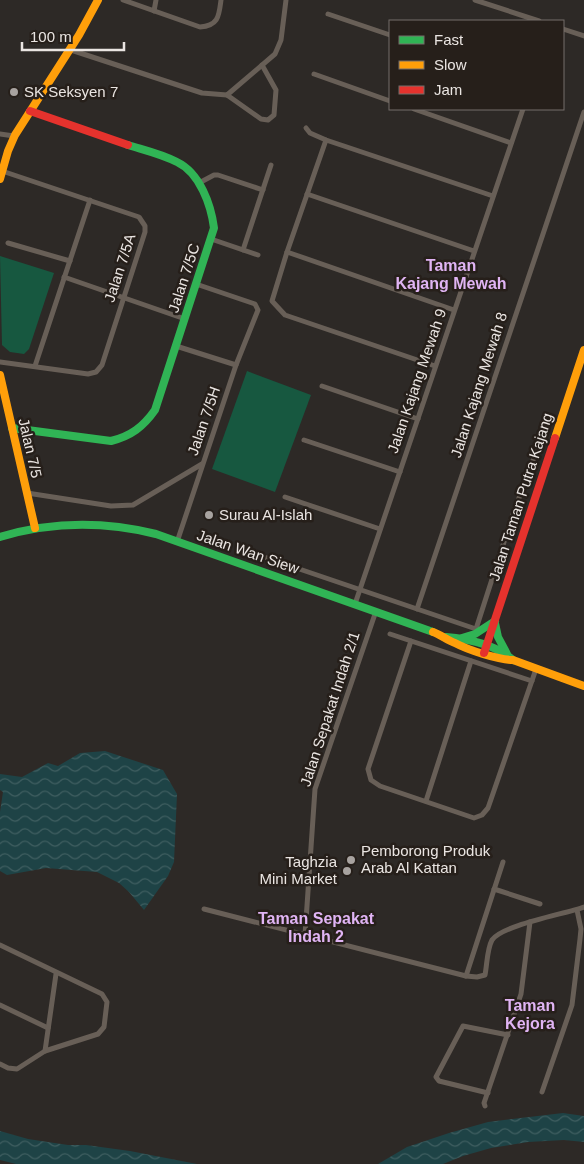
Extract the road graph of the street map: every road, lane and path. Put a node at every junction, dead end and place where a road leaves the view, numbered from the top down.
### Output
1 (98, 0) edge
2 (122, 0) edge
3 (156, 0) edge
4 (221, 0) edge
5 (286, 0) edge
6 (475, 0) edge
7 (154, 11) junction
8 (328, 14) dead end
9 (536, 20) edge
10 (564, 29) edge
11 (389, 35) edge
12 (584, 36) edge
13 (71, 50) junction
14 (262, 65) junction
15 (314, 74) dead end
16 (227, 94) junction
17 (389, 101) edge
18 (417, 110) edge
19 (523, 110) edge
20 (30, 112) junction
21 (584, 112) edge
22 (306, 128) dead end
23 (0, 134) edge
24 (14, 136) junction
25 (326, 140) junction
26 (511, 142) junction
27 (271, 165) dead end
28 (1, 175) edge
29 (199, 183) junction
30 (263, 190) junction
31 (307, 194) junction
32 (493, 196) junction
33 (90, 200) junction
34 (211, 239) junction
35 (8, 243) dead end
36 (243, 250) junction
37 (474, 251) junction
38 (287, 252) junction
39 (258, 255) dead end
40 (70, 261) junction
41 (64, 277) junction
42 (196, 284) junction
43 (124, 298) junction
44 (454, 310) junction
45 (185, 319) junction
46 (176, 346) junction
47 (584, 350) edge
48 (0, 362) edge
49 (236, 365) junction
50 (35, 366) junction
51 (435, 366) junction
52 (0, 375) edge
53 (322, 386) dead end
54 (418, 419) junction
55 (543, 423) dead end
56 (12, 428) junction
57 (304, 440) dead end
58 (202, 464) junction
59 (400, 472) junction
60 (27, 493) junction
61 (285, 497) dead end
62 (35, 528) junction
63 (380, 529) junction
64 (0, 537) edge
65 (177, 542) junction
66 (264, 557) dead end
67 (360, 589) junction
68 (355, 604) junction
69 (417, 609) junction
70 (376, 611) junction
71 (495, 621) junction
72 (390, 634) dead end
73 (446, 636) junction
74 (462, 638) junction
75 (410, 641) junction
76 (485, 650) junction
77 (507, 654) junction
78 (513, 660) junction
79 (471, 661) junction
80 (536, 669) junction
81 (532, 681) junction
82 (584, 686) edge
83 (426, 801) junction
84 (503, 862) dead end
85 (494, 889) junction
86 (540, 904) dead end
87 (584, 907) edge
88 (204, 909) dead end
89 (577, 910) junction
90 (530, 922) junction
91 (305, 935) junction
92 (0, 945) edge
93 (56, 974) junction
94 (466, 976) junction
95 (0, 1005) edge
96 (48, 1028) junction
97 (508, 1035) junction
98 (46, 1051) junction
99 (0, 1064) edge
100 (542, 1092) dead end
101 (488, 1093) junction
102 (485, 1106) dead end

1 - 13 street
2 - 7 street
3 - 7 street
4 - 7 street
5 - 14 street
6 - 9 street
8 - 11 street
10 - 12 street
13 - 16 street
13 - 20 street
14 - 16 street
14 - 16 street
15 - 17 street
18 - 26 street
19 - 26 street, Jalan Kajang Mewah 9
20 - 24 street
20 - 29 street, Jalan 7/5C
21 - 69 street, Jalan Kajang Mewah 8
22 - 25 street
23 - 24 street
24 - 28 street
25 - 31 street
25 - 32 street
26 - 32 street, Jalan Kajang Mewah 9
27 - 30 street
28 - 33 street, Jalan 7/5A
29 - 30 street
29 - 34 street, Jalan 7/5C
30 - 36 street
31 - 37 street
31 - 38 street
32 - 37 street, Jalan Kajang Mewah 9
33 - 40 street
33 - 43 street, Jalan 7/5A
34 - 36 street
34 - 42 street, Jalan 7/5C
35 - 40 street
36 - 39 street
37 - 44 street, Jalan Kajang Mewah 9
38 - 44 street
38 - 51 street
40 - 41 street
41 - 43 street
41 - 50 street
42 - 45 street, Jalan 7/5C
42 - 49 street, Jalan 7/5H
43 - 45 street
43 - 50 street, Jalan 7/5A
44 - 51 street, Jalan Kajang Mewah 9
45 - 46 street, Jalan 7/5C
46 - 49 street
46 - 56 street, Jalan 7/5C
47 - 71 street, Jalan Taman Putra Kajang
48 - 50 street, Jalan 7/5A
49 - 58 street, Jalan 7/5H
51 - 54 street, Jalan Kajang Mewah 9
52 - 56 street, Jalan 7/5
53 - 54 street
54 - 59 street, Jalan Kajang Mewah 9
55 - 69 street
56 - 60 street, Jalan 7/5
57 - 59 street
58 - 60 street
58 - 65 street, Jalan 7/5H
59 - 63 street, Jalan Kajang Mewah 9
60 - 62 street, Jalan 7/5
61 - 63 street
62 - 64 street, Jalan Wan Siew
62 - 65 street, Jalan Wan Siew
63 - 67 street, Jalan Kajang Mewah 9
65 - 68 street, Jalan Wan Siew
66 - 67 street
67 - 68 street, Jalan Kajang Mewah 9
67 - 69 street
68 - 70 street, Jalan Wan Siew
70 - 73 street, Jalan Wan Siew
70 - 91 street, Jalan Sepakat Indah 2/1
71 - 74 street
71 - 76 street, Jalan Taman Putra Kajang
71 - 77 street
72 - 75 street
73 - 74 street, Jalan Wan Siew
73 - 76 street, Jalan Wan Siew
74 - 76 street, Jalan Wan Siew
75 - 79 street
75 - 83 street
76 - 77 street, Jalan Wan Siew
76 - 78 street, Jalan Wan Siew
77 - 78 street, Jalan Wan Siew
78 - 80 street, Jalan Wan Siew
79 - 81 street
79 - 83 street
80 - 81 street
80 - 82 street, Jalan Wan Siew
81 - 83 street
84 - 85 street
85 - 86 street
85 - 94 street
87 - 89 street
88 - 91 street
89 - 90 street
89 - 100 street
90 - 94 street
90 - 97 street
91 - 94 street
92 - 93 street
93 - 96 street
93 - 98 street
95 - 96 street
96 - 98 street
97 - 101 street
97 - 101 street
98 - 99 street
101 - 102 street

